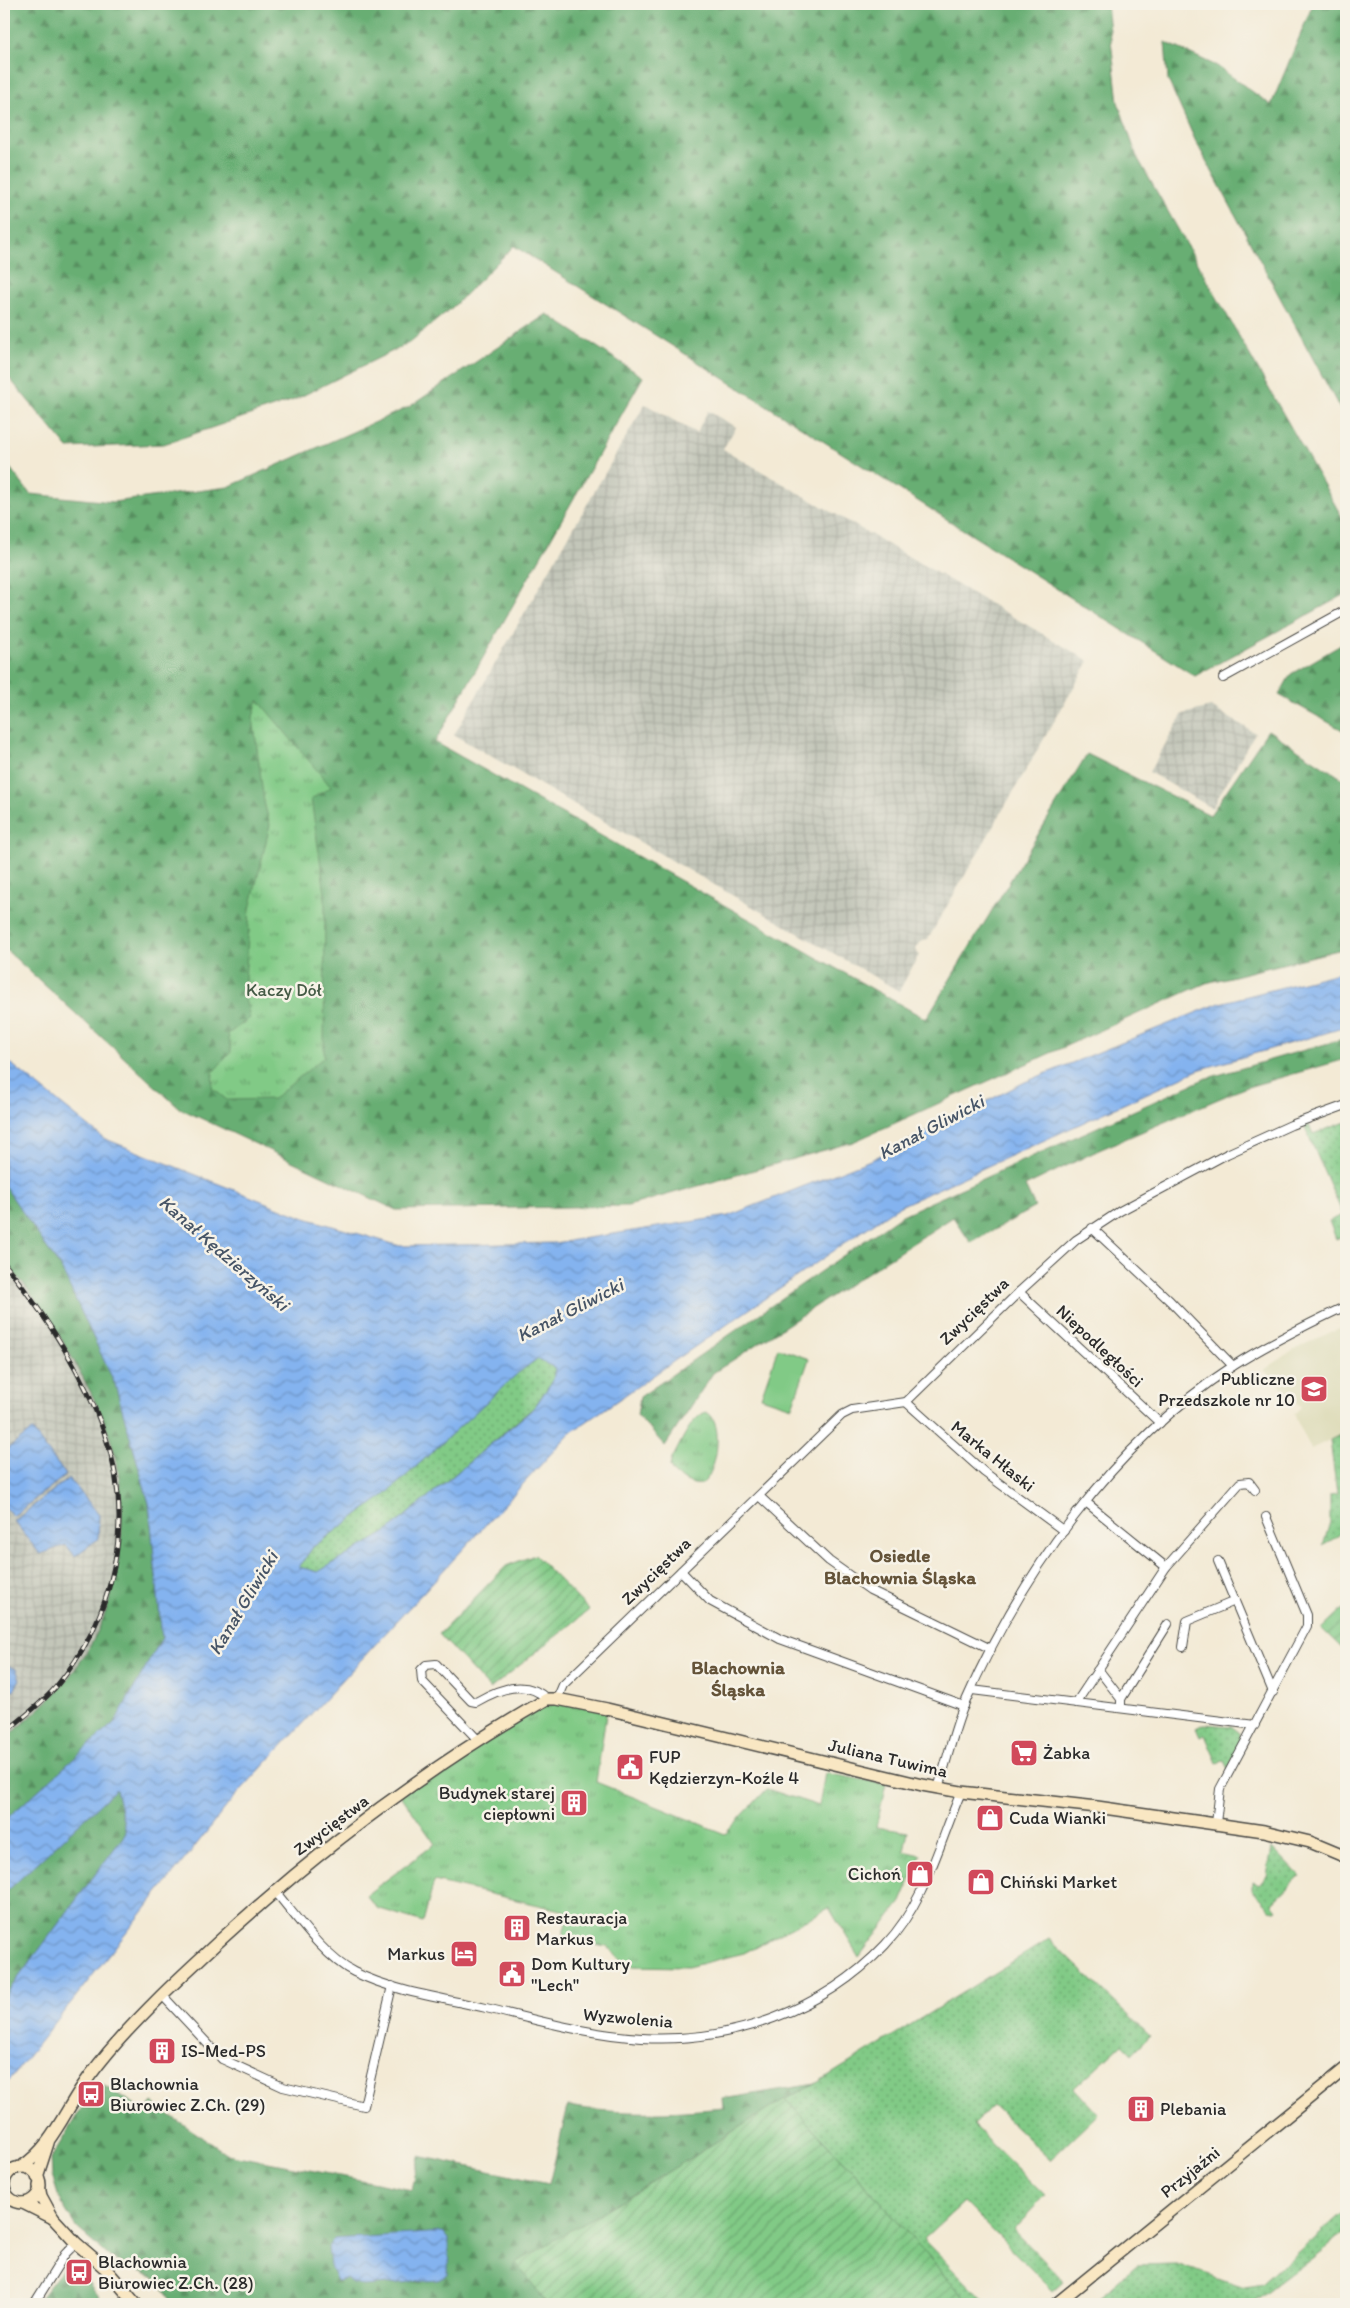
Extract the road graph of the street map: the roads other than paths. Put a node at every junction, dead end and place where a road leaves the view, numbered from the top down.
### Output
1 (1346, 610) edge
2 (1223, 678) dead end
3 (1346, 1105) edge
4 (1092, 1228) junction
5 (1019, 1292) junction
6 (1346, 1306) edge
7 (1233, 1366) junction
8 (906, 1402) junction
9 (1160, 1423) junction
10 (1255, 1490) dead end
11 (759, 1496) junction
12 (1086, 1503) junction
13 (1266, 1517) dead end
14 (1064, 1531) junction
15 (1218, 1561) dead end
16 (1166, 1567) junction
17 (681, 1571) junction
18 (1235, 1601) junction
19 (1168, 1624) dead end
20 (1183, 1647) dead end
21 (991, 1649) junction
22 (1142, 1666) junction
23 (1150, 1670) dead end
24 (1097, 1671) junction
25 (972, 1690) junction
26 (1273, 1692) junction
27 (552, 1699) junction
28 (1121, 1699) junction
29 (1076, 1703) junction
30 (964, 1706) junction
31 (1121, 1708) junction
32 (1255, 1725) junction
33 (478, 1740) junction
34 (938, 1788) junction
35 (960, 1792) junction
36 (1216, 1823) junction
37 (1346, 1857) edge
38 (274, 1890) junction
39 (392, 1986) junction
40 (162, 1995) junction
41 (1346, 2068) edge
42 (48, 2143) junction
43 (13, 2168) edge
44 (38, 2181) junction
45 (4, 2191) edge
46 (23, 2203) junction
47 (53, 2218) junction
48 (76, 2243) junction
49 (34, 2304) edge
50 (136, 2304) edge
51 (1056, 2304) edge

1 - 2 street
3 - 4 street, Zwycięstwa
4 - 5 street, Zwycięstwa
4 - 7 street
5 - 8 street, Zwycięstwa
5 - 9 street, Niepodległości
6 - 7 street
7 - 9 street
8 - 11 street, Zwycięstwa
8 - 14 street, Marka Hłaski
9 - 12 street
10 - 16 street
11 - 17 street, Zwycięstwa
11 - 21 street
12 - 14 street
12 - 16 street
13 - 26 street
14 - 21 street
15 - 18 street
16 - 24 street
17 - 27 street, Zwycięstwa
17 - 30 street
18 - 20 street
18 - 26 street
19 - 22 street
21 - 25 street
22 - 23 street
22 - 28 street
24 - 28 street
24 - 29 street
25 - 29 street
25 - 30 street
26 - 32 street
27 - 33 street, Zwycięstwa
27 - 33 street
27 - 34 street, Juliana Tuwima
28 - 31 street
29 - 31 street
30 - 34 street
31 - 32 street
32 - 36 street
33 - 38 street, Zwycięstwa
34 - 35 street, Juliana Tuwima
35 - 36 street, Juliana Tuwima
35 - 39 street, Wyzwolenia
36 - 37 street, Juliana Tuwima
38 - 39 street, Wyzwolenia
38 - 40 street, Zwycięstwa
39 - 40 street
40 - 42 street, Zwycięstwa
41 - 51 street, Przyjaźni
42 - 43 street, Zwycięstwa
42 - 44 street, Zwycięstwa
43 - 44 street
43 - 45 street
44 - 46 street
44 - 47 street
45 - 46 street
46 - 47 street
47 - 48 street
48 - 49 street
48 - 50 street

